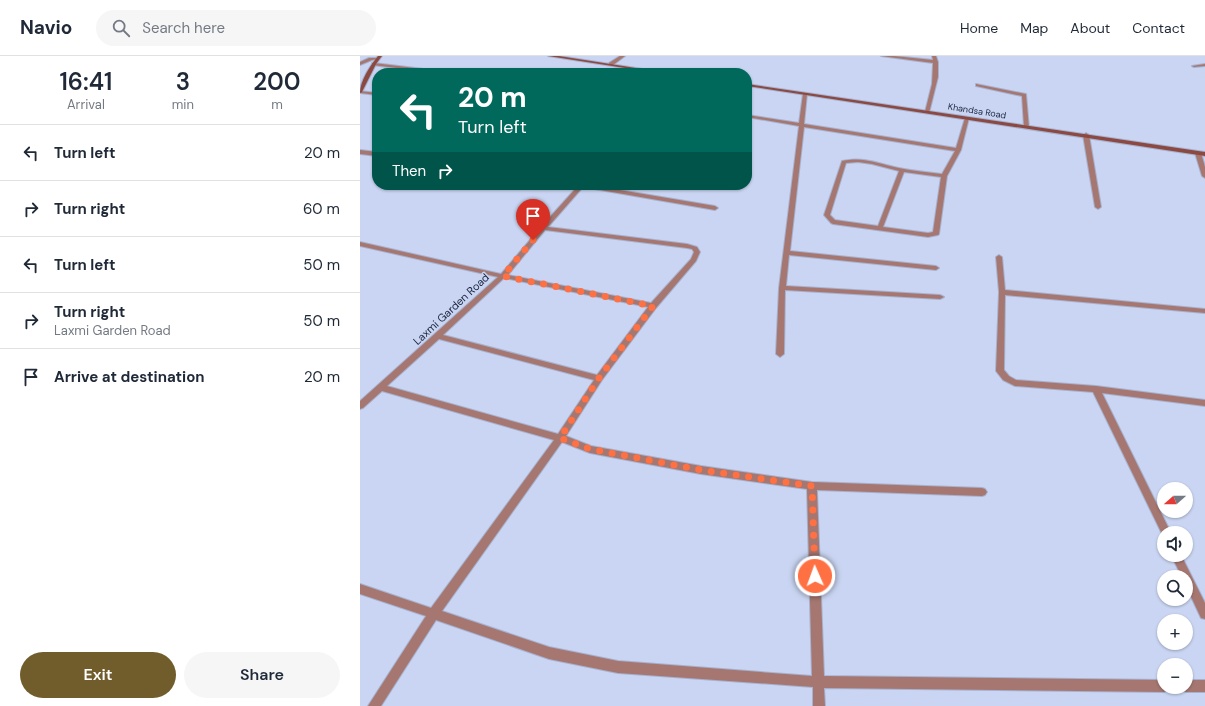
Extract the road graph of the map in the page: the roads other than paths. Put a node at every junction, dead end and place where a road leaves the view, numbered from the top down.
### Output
1 (550, 56) edge
2 (623, 56) edge
3 (883, 56) edge
4 (934, 56) edge
5 (360, 57) edge
6 (378, 58) edge
7 (371, 59) junction
8 (936, 62) junction
9 (360, 64) edge
10 (374, 64) junction
11 (610, 64) junction
12 (1205, 65) edge
13 (1194, 66) dead end
14 (407, 68) edge
15 (635, 68) edge
16 (978, 85) dead end
17 (752, 86) edge
18 (360, 92) edge
19 (372, 93) edge
20 (805, 94) junction
21 (927, 112) junction
22 (752, 117) edge
23 (967, 118) junction
24 (801, 125) junction
25 (1027, 127) junction
26 (1086, 136) junction
27 (958, 150) junction
28 (360, 152) edge
29 (1198, 152) junction
30 (372, 153) edge
31 (1205, 154) edge
32 (902, 170) junction
33 (944, 176) junction
34 (1205, 176) edge
35 (577, 190) edge
36 (610, 190) edge
37 (1098, 207) dead end
38 (715, 208) dead end
39 (543, 228) junction
40 (880, 228) junction
41 (360, 244) edge
42 (787, 253) junction
43 (999, 257) dead end
44 (936, 268) dead end
45 (503, 276) junction
46 (782, 288) junction
47 (1002, 292) junction
48 (940, 297) dead end
49 (653, 306) junction
50 (1205, 311) edge
51 (438, 336) junction
52 (780, 354) dead end
53 (599, 378) junction
54 (382, 388) junction
55 (1096, 389) junction
56 (1205, 403) edge
57 (360, 406) edge
58 (560, 438) junction
59 (812, 486) junction
60 (982, 492) dead end
61 (1163, 526) edge
62 (1179, 562) edge
63 (360, 589) edge
64 (434, 613) junction
65 (1205, 614) edge
66 (819, 682) junction
67 (1157, 686) edge
68 (1193, 686) edge
69 (1205, 686) edge
70 (374, 706) edge
71 (819, 706) edge

1 - 11 street
2 - 11 street
3 - 8 street
4 - 8 street
5 - 7 street
6 - 7 street
6 - 10 street
7 - 9 street
8 - 21 street
10 - 14 street
10 - 18 street
11 - 15 street
12 - 13 street
16 - 25 street
17 - 20 street, Khandsa Road
18 - 19 street
20 - 21 street, Khandsa Road
20 - 24 street
21 - 23 street, Khandsa Road
22 - 24 street
23 - 25 street, Khandsa Road
23 - 27 street
24 - 27 street
24 - 42 street
25 - 26 street, Khandsa Road
26 - 29 street, Khandsa Road
26 - 37 street
27 - 33 street
28 - 30 street
29 - 31 street, Khandsa Road
29 - 34 street
32 - 33 street
32 - 40 street
32 - 40 street
33 - 40 street
35 - 39 street, Laxmi Garden Road
36 - 38 street
39 - 45 street, Laxmi Garden Road
39 - 49 street
41 - 45 street
42 - 44 street
42 - 46 street
43 - 47 street
45 - 49 street
45 - 51 street, Laxmi Garden Road
46 - 48 street
46 - 52 street
47 - 50 street
47 - 55 street
49 - 53 street
51 - 53 street
51 - 54 street, Laxmi Garden Road
53 - 58 street
54 - 57 street, Laxmi Garden Road
54 - 58 street
55 - 56 street
55 - 61 street
58 - 59 street
58 - 64 street
59 - 60 street
59 - 66 street
62 - 65 street
63 - 64 street
64 - 66 street
64 - 70 street
66 - 67 street
66 - 71 street
68 - 69 street

